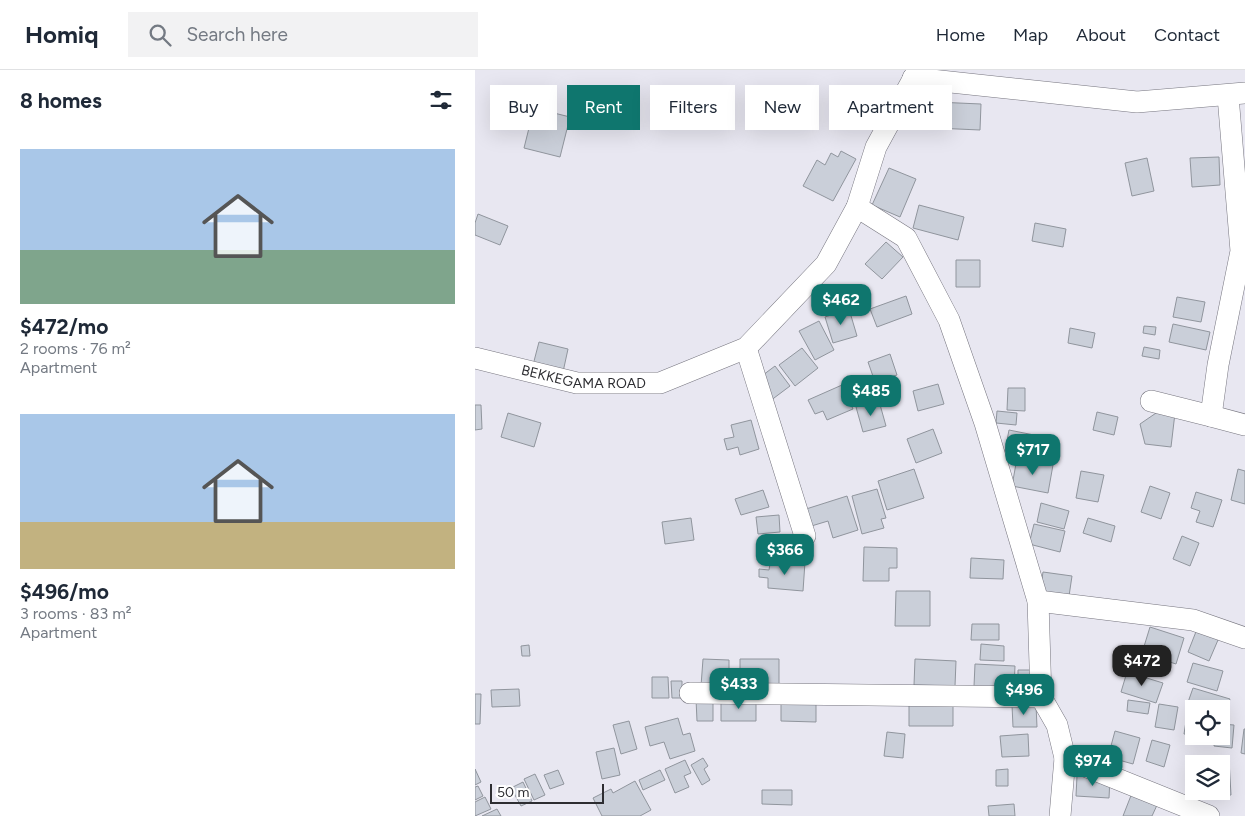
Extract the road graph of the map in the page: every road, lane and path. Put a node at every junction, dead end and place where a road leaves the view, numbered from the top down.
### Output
1 (915, 74) edge
2 (1236, 95) edge
3 (857, 207) junction
4 (746, 348) junction
5 (475, 358) edge
6 (1151, 401) dead end
7 (1211, 416) junction
8 (1245, 425) edge
9 (805, 536) dead end
10 (1038, 601) junction
11 (1245, 638) edge
12 (690, 693) dead end
13 (1041, 697) junction
14 (1065, 758) junction
15 (1060, 816) edge
16 (1209, 816) edge

1 - 2 street
1 - 3 street, BEKKEGAMA ROAD
2 - 7 street
3 - 4 street, BEKKEGAMA ROAD
3 - 10 street
4 - 5 street, BEKKEGAMA ROAD
4 - 9 street
6 - 7 street
7 - 8 street
10 - 11 street
10 - 13 street
12 - 13 street
13 - 14 street
14 - 15 street
14 - 16 street

